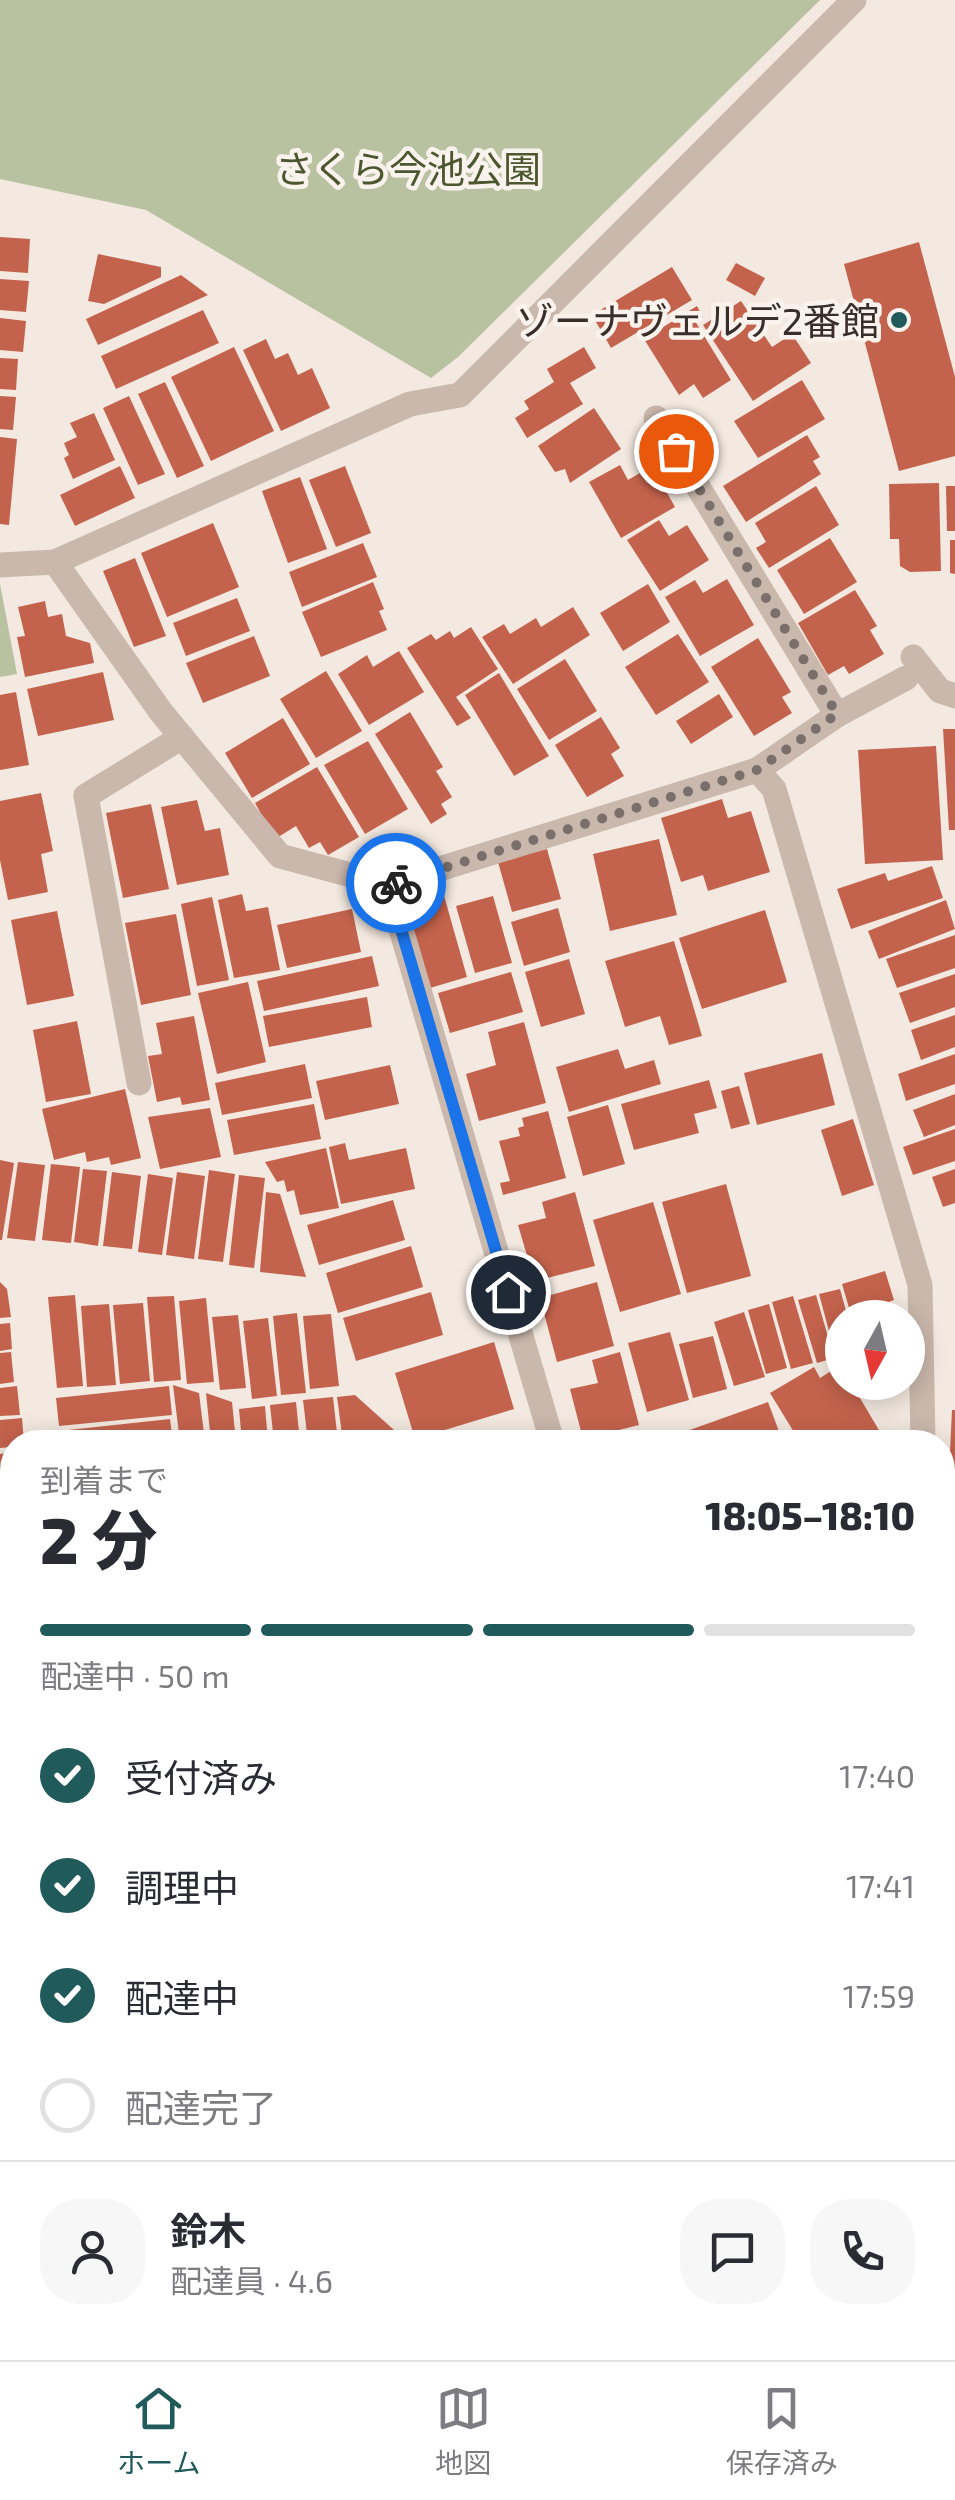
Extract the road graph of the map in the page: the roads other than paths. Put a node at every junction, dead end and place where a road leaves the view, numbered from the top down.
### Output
1 (854, 0) edge
2 (656, 418) dead end
3 (55, 562) junction
4 (0, 565) edge
5 (955, 696) edge
6 (837, 714) junction
7 (182, 738) junction
8 (757, 770) junction
9 (388, 885) junction
10 (139, 1083) dead end
11 (549, 1430) edge
12 (923, 1430) edge

1 - 3 street
2 - 6 street
3 - 4 street
3 - 7 street
5 - 6 street
6 - 8 street
7 - 9 street
7 - 10 street
8 - 9 street
8 - 12 street
9 - 11 street

